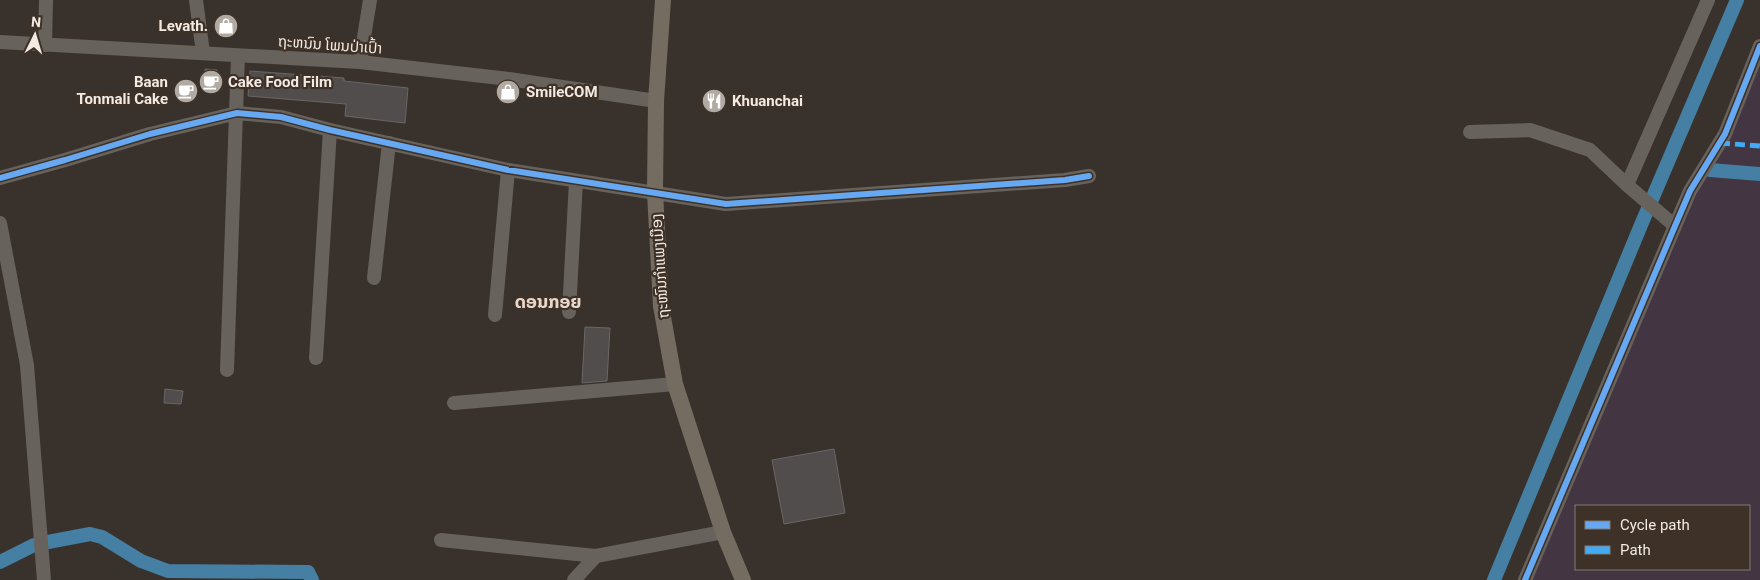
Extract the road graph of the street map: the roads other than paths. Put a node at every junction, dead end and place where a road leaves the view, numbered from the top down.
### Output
1 (46, 0) edge
2 (196, 0) edge
3 (370, 0) edge
4 (663, 0) edge
5 (1708, 0) edge
6 (0, 42) edge
7 (45, 45) junction
8 (1760, 46) edge
9 (202, 53) junction
10 (238, 56) junction
11 (360, 62) junction
12 (656, 101) junction
13 (237, 113) junction
14 (330, 130) junction
15 (1470, 132) dead end
16 (389, 143) junction
17 (508, 170) junction
18 (1089, 176) dead end
19 (0, 178) edge
20 (576, 181) junction
21 (1632, 189) junction
22 (655, 192) junction
23 (0, 223) edge
24 (1675, 226) junction
25 (374, 278) dead end
26 (569, 312) dead end
27 (495, 315) dead end
28 (316, 358) dead end
29 (226, 370) dead end
30 (676, 384) junction
31 (454, 404) dead end
32 (723, 532) junction
33 (441, 540) dead end
34 (596, 556) junction
35 (44, 580) edge
36 (574, 580) edge
37 (743, 580) edge
38 (1525, 580) edge

1 - 7 street
2 - 9 street
3 - 11 street
4 - 12 main road, ຖະໜົນກຳແພງເມືອງ
5 - 21 street
6 - 7 street, ຖະຫນົນ ໂພນປ່າເປົ້າ
7 - 9 street, ຖະຫນົນ ໂພນປ່າເປົ້າ
8 - 24 street
9 - 10 street, ຖະຫນົນ ໂພນປ່າເປົ້າ
10 - 11 street, ຖະຫນົນ ໂພນປ່າເປົ້າ
10 - 13 street
11 - 12 street, ຖະຫນົນ ໂພນປ່າເປົ້າ
12 - 22 main road, ຖະໜົນກຳແພງເມືອງ
13 - 14 street
13 - 19 street
13 - 29 street
14 - 16 street
14 - 28 street
15 - 21 street
16 - 17 street
16 - 25 street
17 - 20 street
17 - 27 street
18 - 22 street
20 - 22 street
20 - 26 street
21 - 24 street
22 - 30 main road, ຖະໜົນກຳແພງເມືອງ
23 - 35 street
24 - 38 street
30 - 31 street
30 - 32 main road, ຖະໜົນກຳແພງເມືອງ
32 - 34 street
32 - 37 main road, ຖະໜົນກຳແພງເມືອງ
33 - 34 street
34 - 36 street

